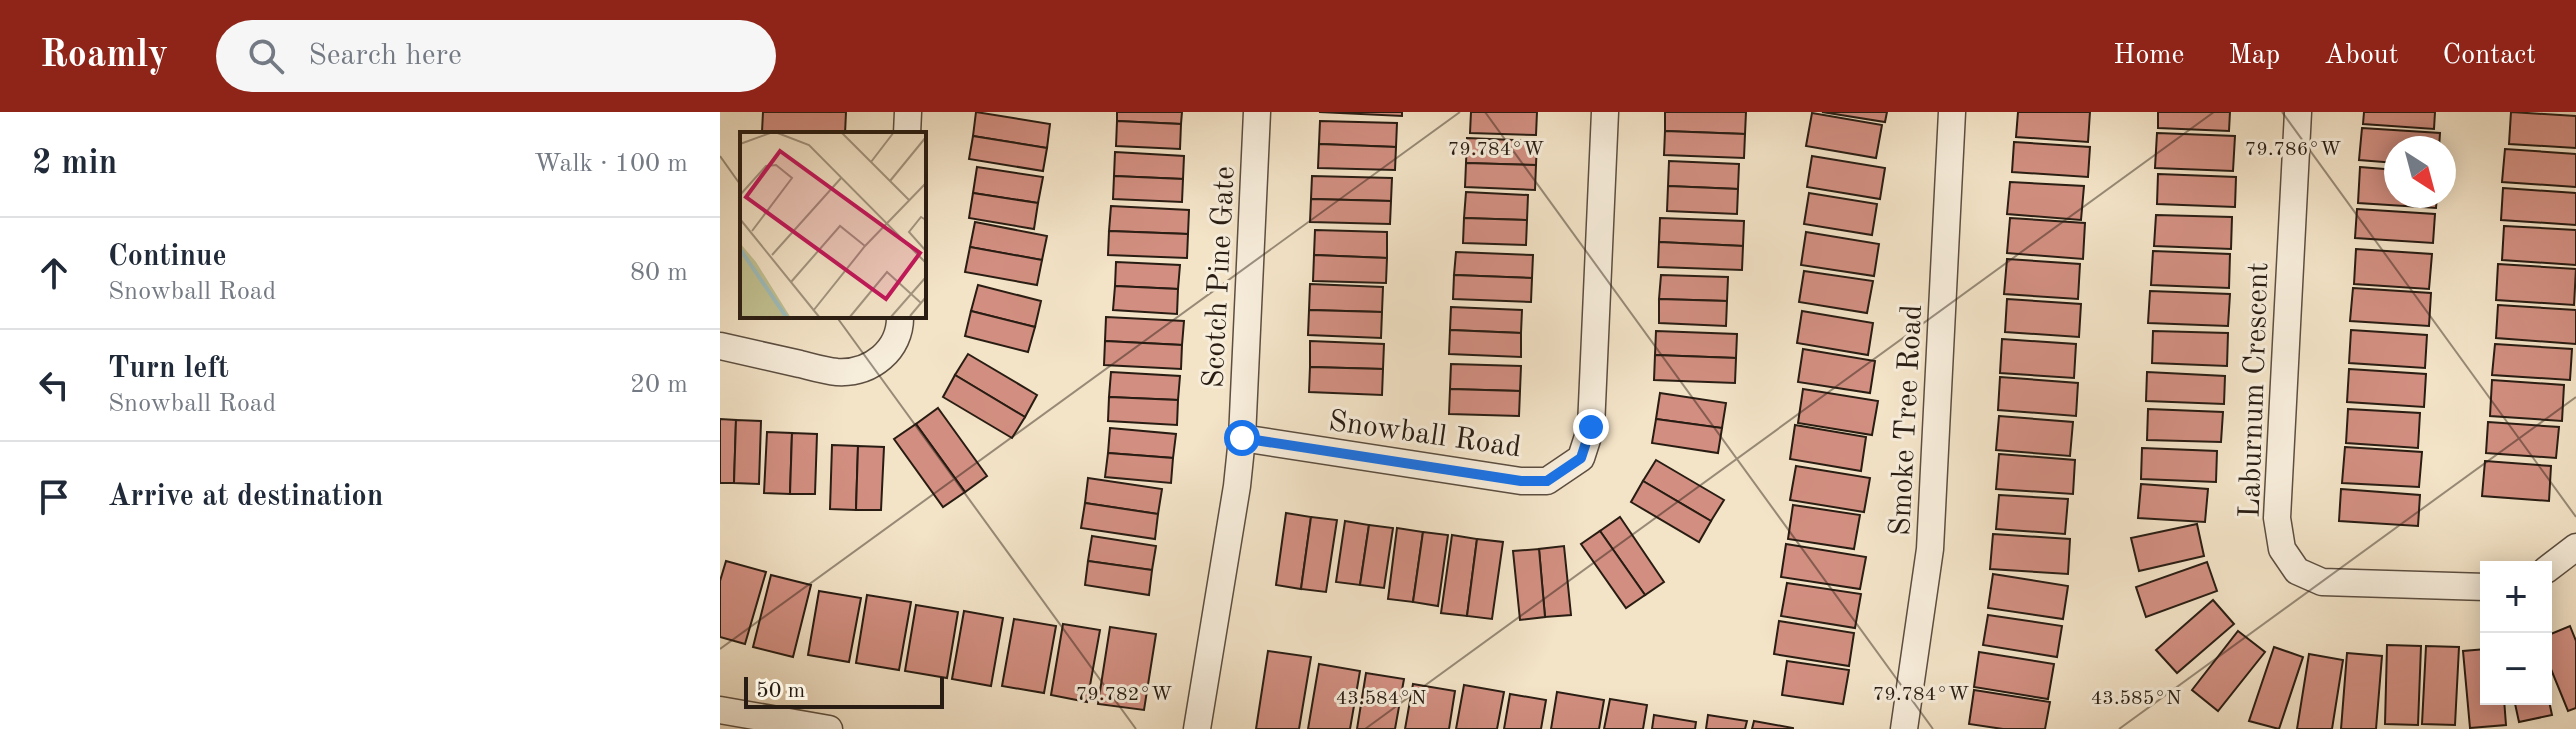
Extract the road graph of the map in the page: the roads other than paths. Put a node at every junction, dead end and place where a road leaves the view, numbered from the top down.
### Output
1 (908, 112) edge
2 (1257, 112) edge
3 (1605, 112) edge
4 (1952, 112) edge
5 (2298, 112) edge
6 (907, 132) edge
7 (900, 318) edge
8 (720, 346) edge
9 (1242, 438) junction
10 (2576, 547) edge
11 (2552, 565) edge
12 (2480, 587) edge
13 (720, 710) edge
14 (829, 729) edge
15 (1197, 729) edge
16 (1904, 729) edge

1 - 6 street
2 - 9 street, Scotch Pine Gate
3 - 9 street, Snowball Road
4 - 16 street, Smoke Tree Road
5 - 12 street, Laburnum Crescent
7 - 8 street
9 - 15 street, Scotch Pine Gate
10 - 11 street
13 - 14 street

